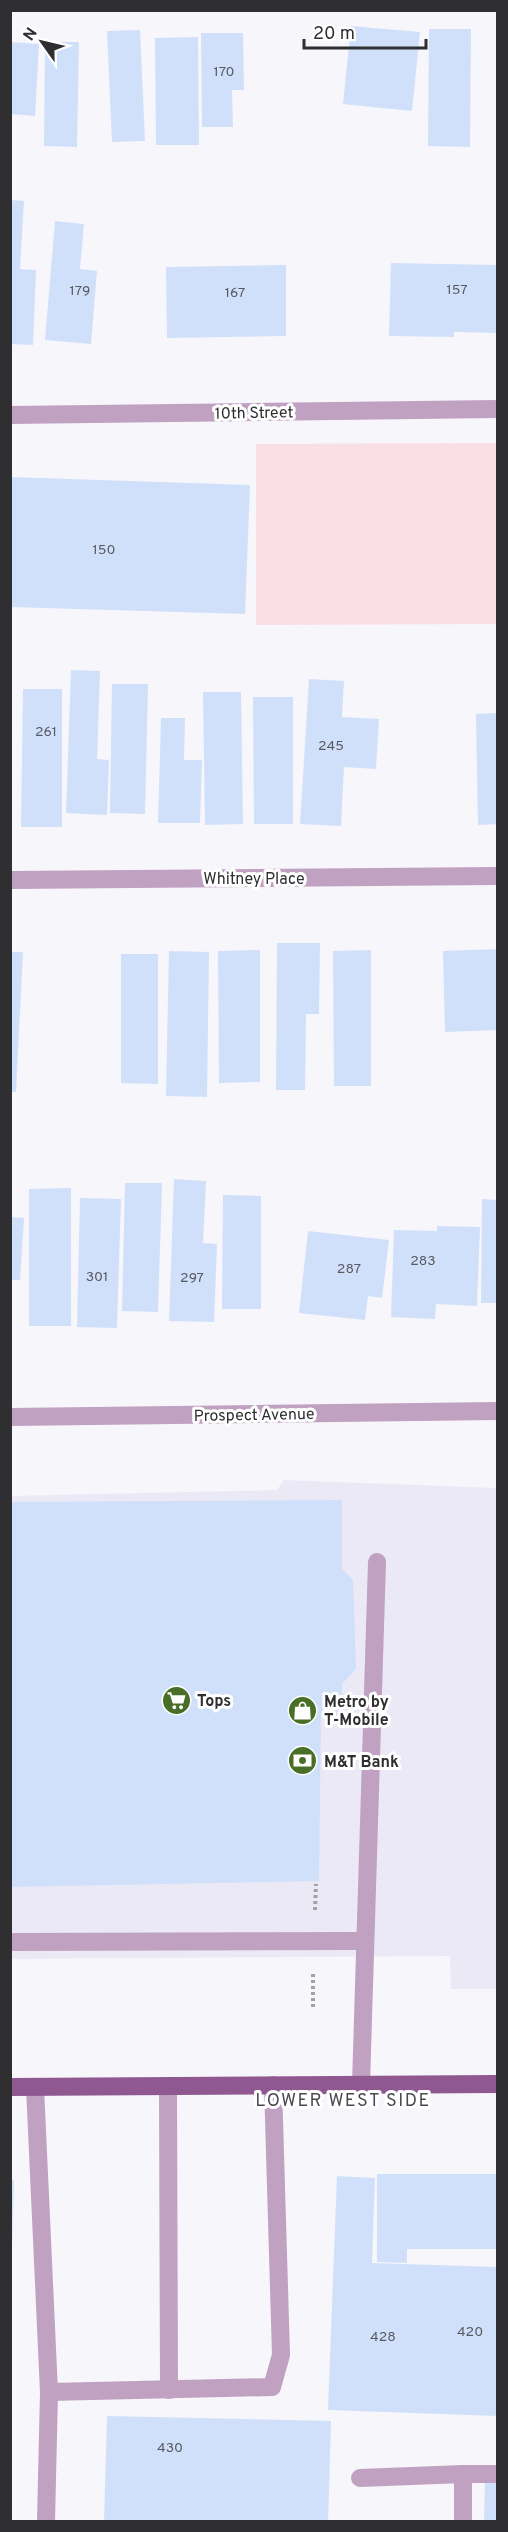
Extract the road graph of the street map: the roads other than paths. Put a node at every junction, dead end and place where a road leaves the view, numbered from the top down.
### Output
1 (498, 410) edge
2 (10, 415) edge
3 (498, 876) edge
4 (10, 880) edge
5 (498, 1411) edge
6 (10, 1417) edge
7 (377, 1562) dead end
8 (365, 1941) junction
9 (10, 1942) edge
10 (498, 2084) edge
11 (168, 2085) junction
12 (273, 2085) junction
13 (361, 2085) junction
14 (10, 2087) edge
15 (34, 2087) junction
16 (169, 2391) junction
17 (49, 2392) junction
18 (463, 2474) junction
19 (498, 2474) edge
20 (360, 2478) dead end
21 (46, 2522) edge
22 (463, 2522) edge

1 - 2 street, 10th Street
3 - 4 street, Whitney Place
5 - 6 street, Prospect Avenue
7 - 8 street
8 - 9 street
8 - 13 street
10 - 13 main road
11 - 12 main road
11 - 15 main road
11 - 16 street
12 - 13 main road
12 - 16 street
14 - 15 main road
15 - 17 street
16 - 17 street
17 - 21 street
18 - 19 street
18 - 20 street
18 - 22 street

